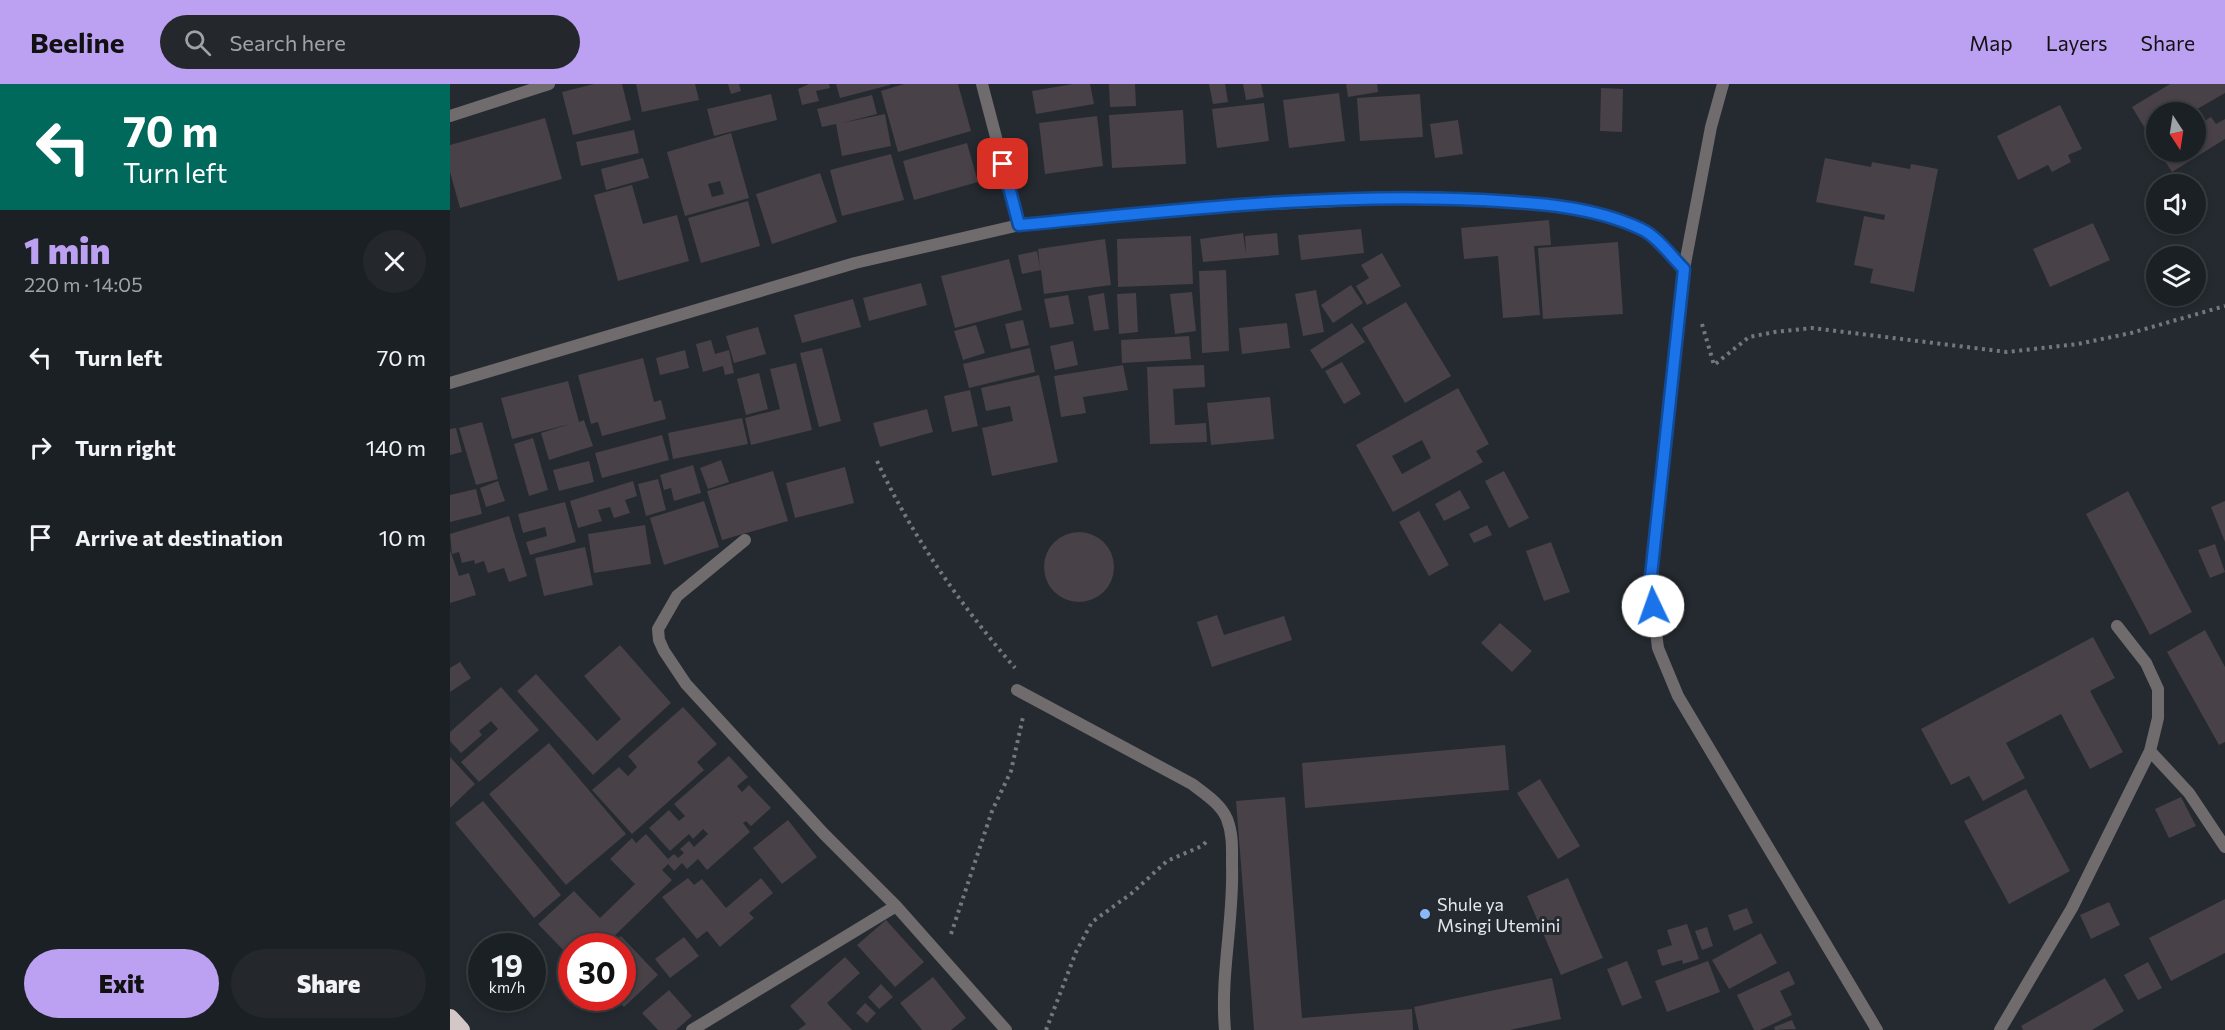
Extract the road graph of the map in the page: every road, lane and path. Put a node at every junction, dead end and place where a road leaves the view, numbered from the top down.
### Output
1 (549, 84) edge
2 (982, 84) edge
3 (1723, 84) edge
4 (450, 116) edge
5 (1019, 225) junction
6 (1684, 269) junction
7 (2225, 306) edge
8 (1701, 322) dead end
9 (450, 383) edge
10 (877, 461) dead end
11 (745, 540) dead end
12 (2117, 626) dead end
13 (1017, 690) junction
14 (2150, 751) junction
15 (1217, 804) junction
16 (2225, 847) edge
17 (896, 906) junction
18 (941, 960) junction
19 (450, 1018) edge
20 (461, 1030) edge
21 (692, 1030) edge
22 (1006, 1030) edge
23 (1046, 1030) edge
24 (1225, 1030) edge
25 (1877, 1030) edge
26 (2000, 1030) edge

1 - 4 street
2 - 5 street
3 - 6 street
5 - 6 street
5 - 9 street
6 - 25 street
7 - 8 path
10 - 13 path
11 - 17 street
12 - 14 street
13 - 15 street
13 - 18 path
14 - 16 street
14 - 26 street
15 - 23 path
15 - 24 street
17 - 18 street
17 - 21 street
18 - 22 street
19 - 20 highway

